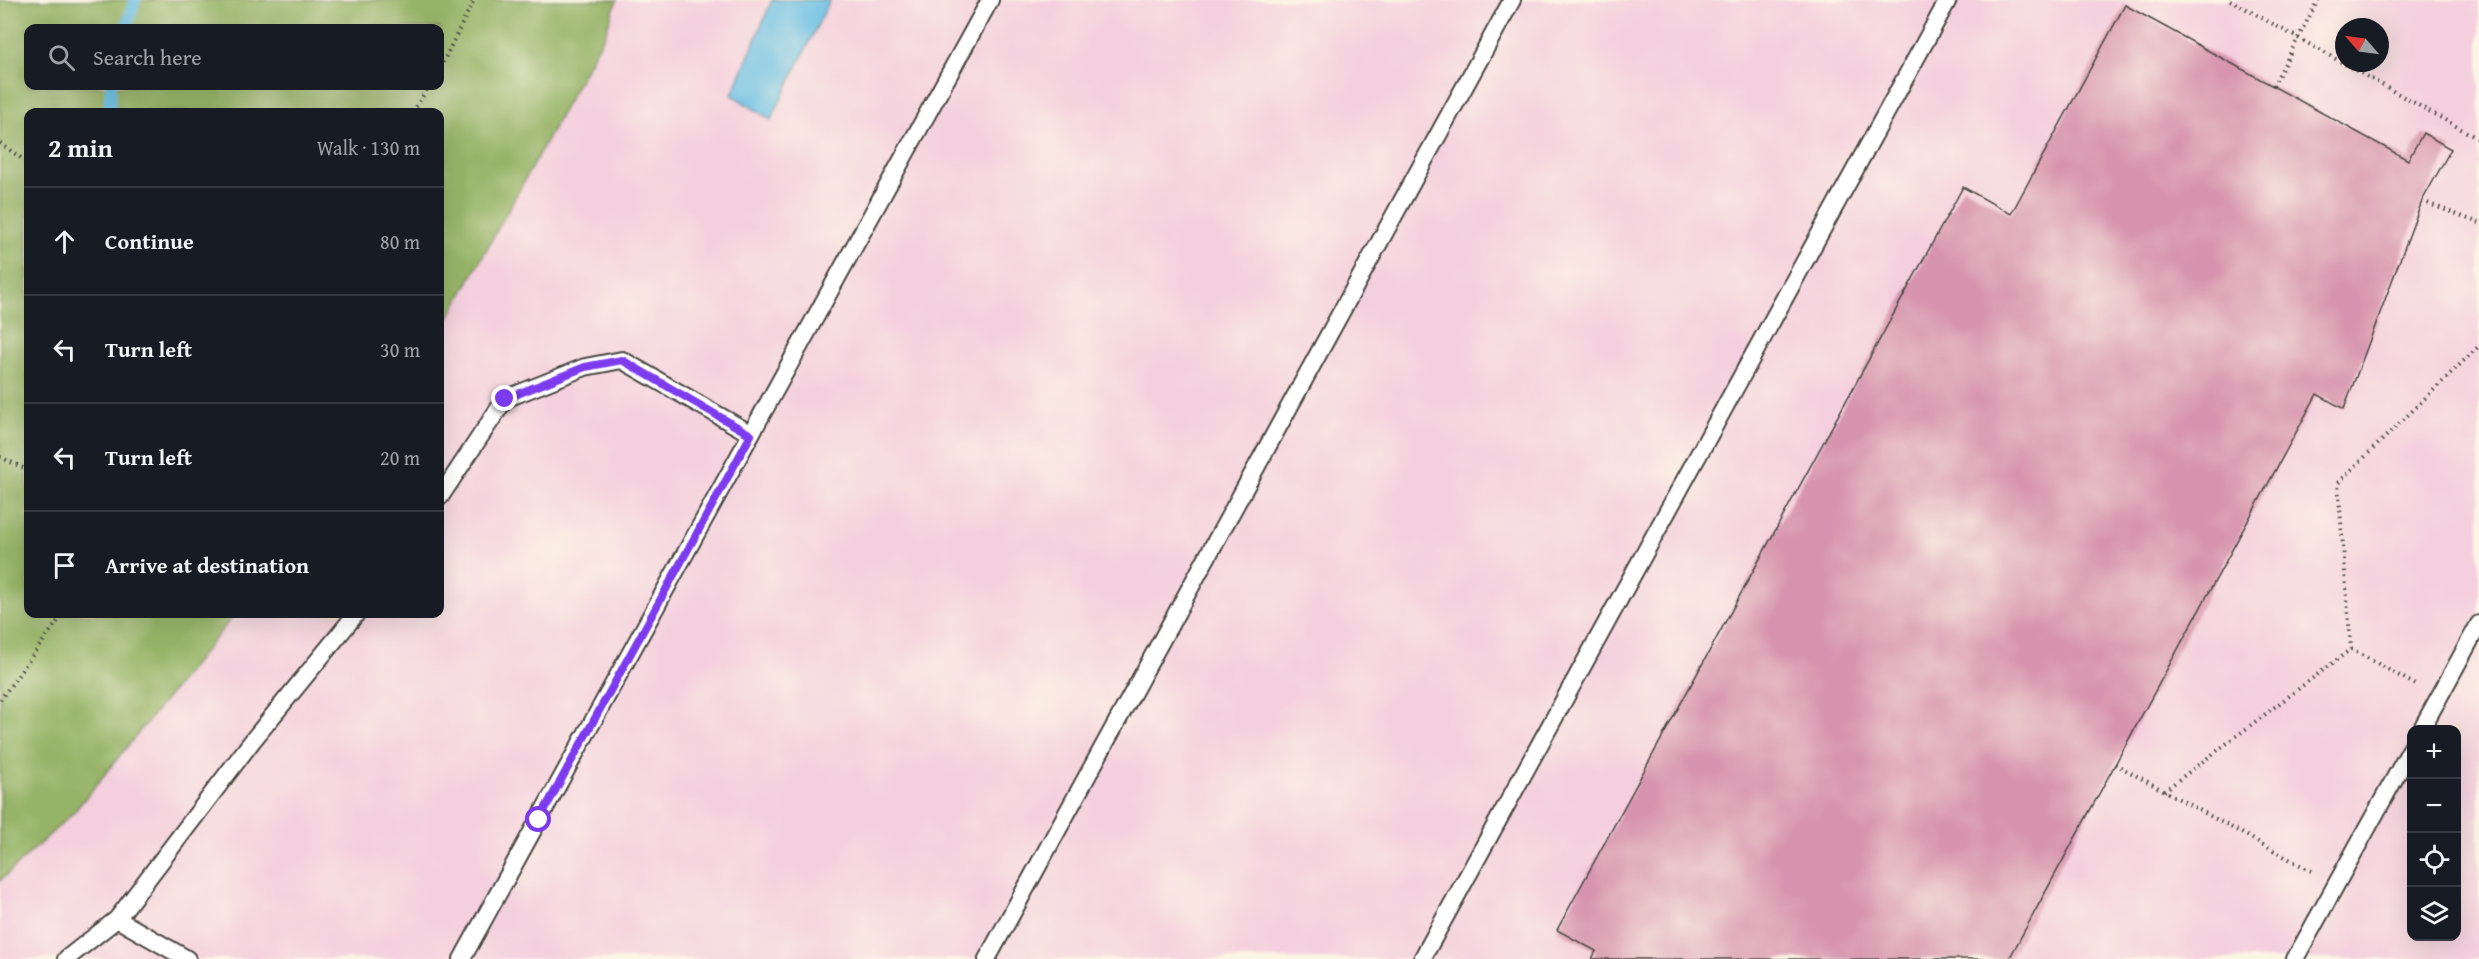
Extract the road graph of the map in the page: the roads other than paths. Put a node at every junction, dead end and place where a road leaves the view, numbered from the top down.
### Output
1 (990, 0) edge
2 (1512, 0) edge
3 (1948, 0) edge
4 (751, 435) junction
5 (444, 491) edge
6 (353, 618) edge
7 (2479, 624) edge
8 (2423, 725) edge
9 (2407, 756) edge
10 (117, 919) junction
11 (66, 959) edge
12 (187, 959) edge
13 (462, 959) edge
14 (987, 959) edge
15 (1422, 959) edge
16 (2295, 959) edge

1 - 4 lane
2 - 14 lane
3 - 15 lane
4 - 5 lane
4 - 13 lane
6 - 10 lane
7 - 8 lane
9 - 16 lane
10 - 11 lane
10 - 12 lane

